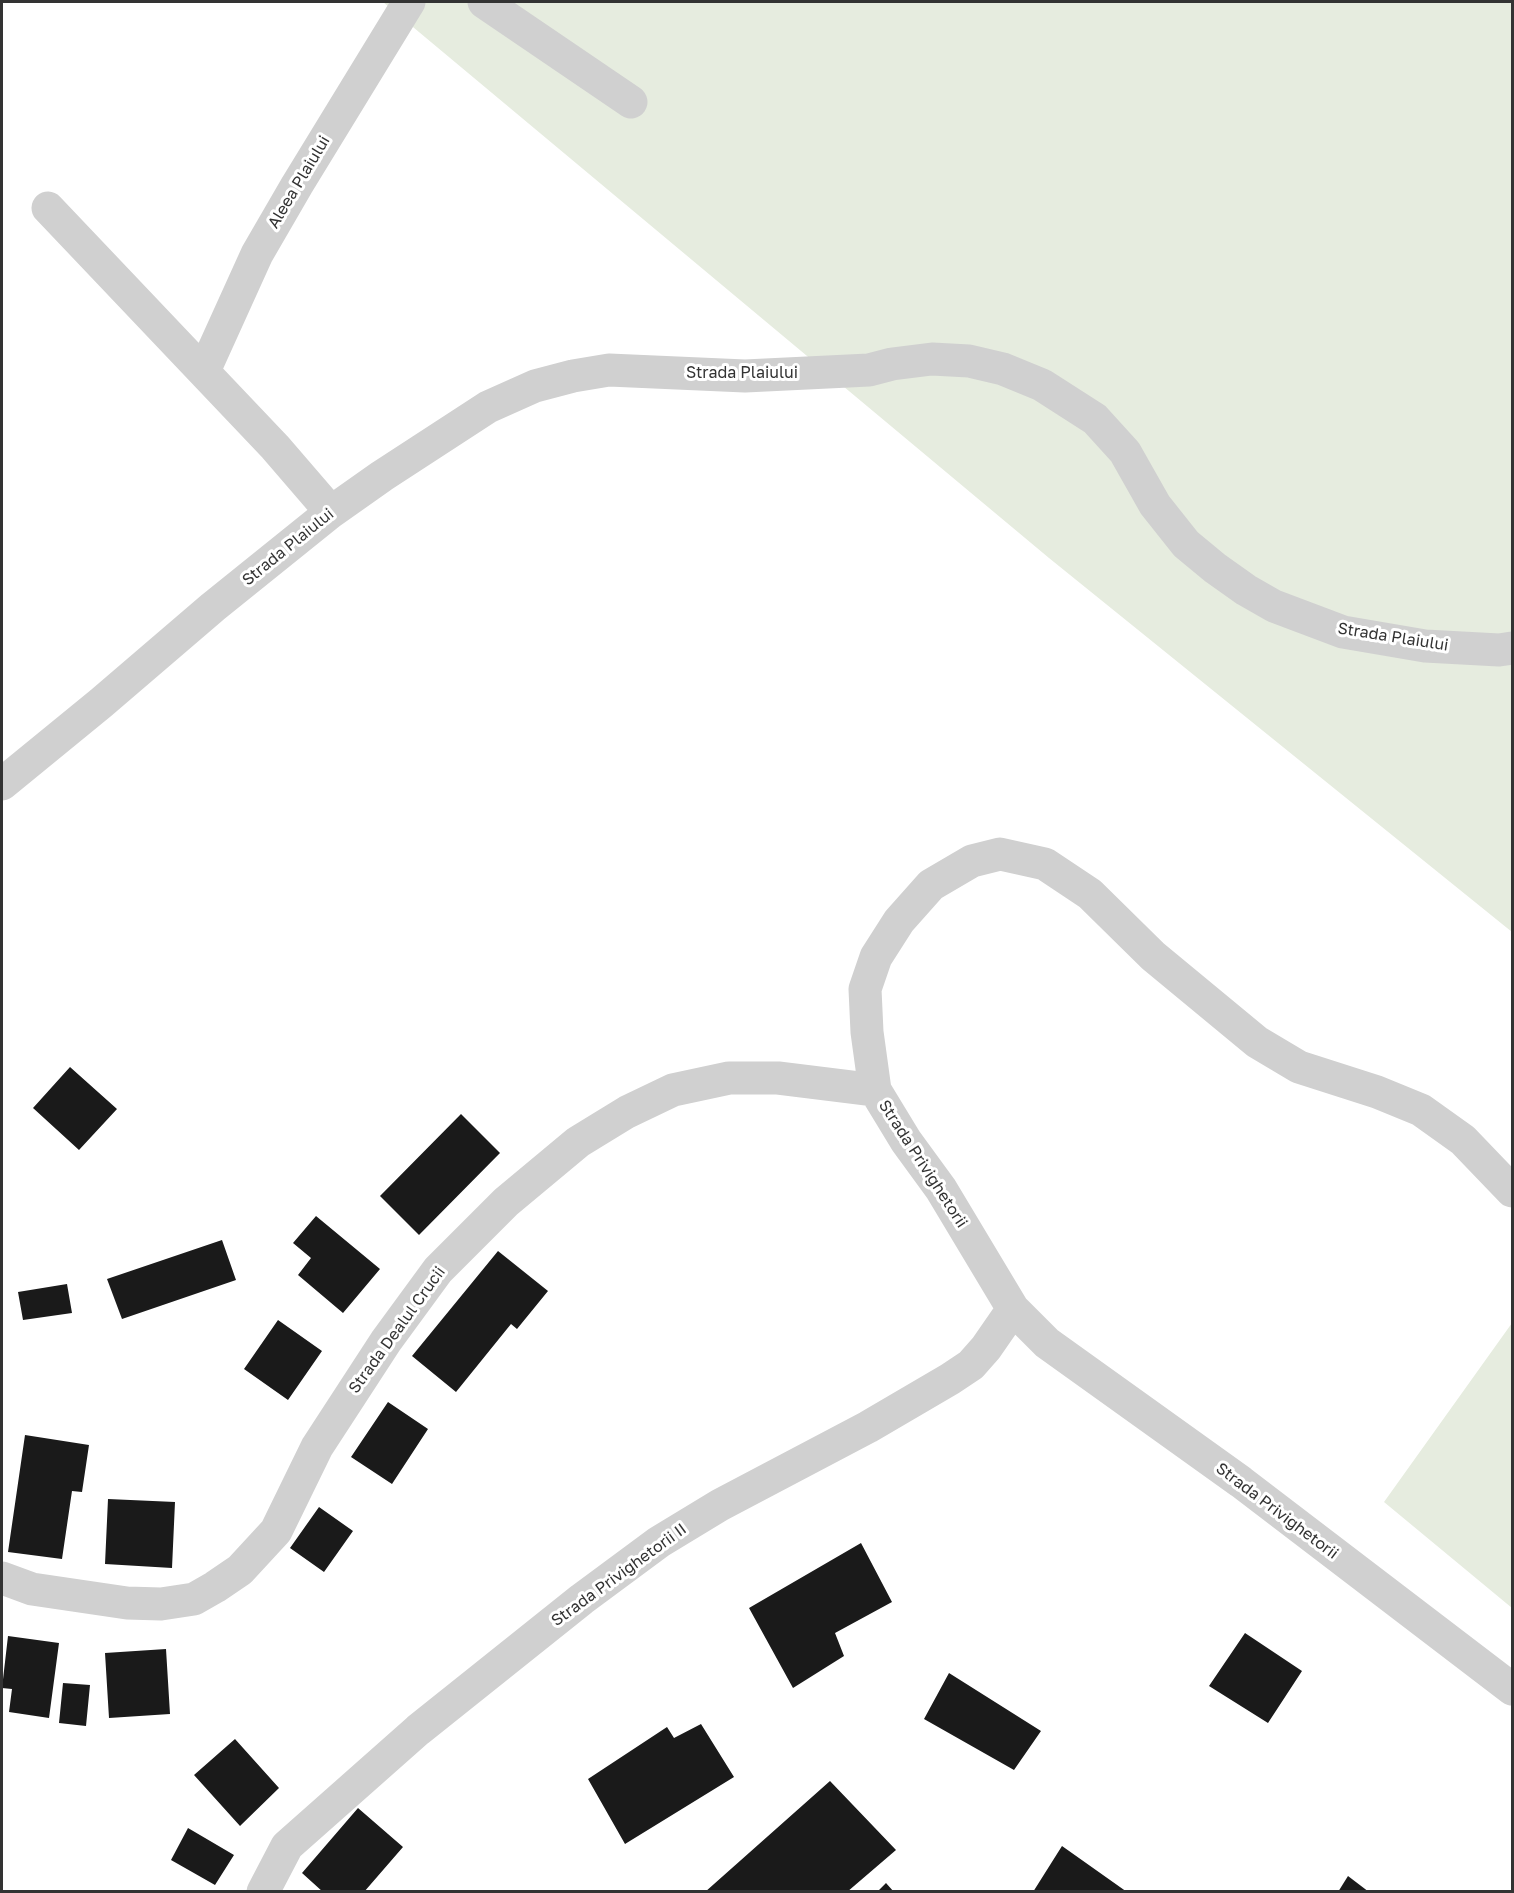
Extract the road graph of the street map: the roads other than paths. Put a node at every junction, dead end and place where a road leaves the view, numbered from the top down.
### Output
1 (409, 2) edge
2 (484, 2) edge
3 (631, 102) dead end
4 (48, 208) dead end
5 (204, 371) junction
6 (331, 512) junction
7 (1512, 648) edge
8 (2, 784) edge
9 (875, 1090) junction
10 (1512, 1191) edge
11 (1013, 1309) junction
12 (2, 1578) edge
13 (1512, 1689) edge
14 (263, 1892) edge

1 - 5 street, Aleea Plaiului
2 - 3 street
4 - 5 street
5 - 6 street
6 - 7 street, Strada Plaiului
6 - 8 street, Strada Plaiului
9 - 10 street, Strada Privighetorii
9 - 11 street, Strada Privighetorii
9 - 12 street, Strada Dealul Crucii
11 - 13 street, Strada Privighetorii
11 - 14 street, Strada Privighetorii II

